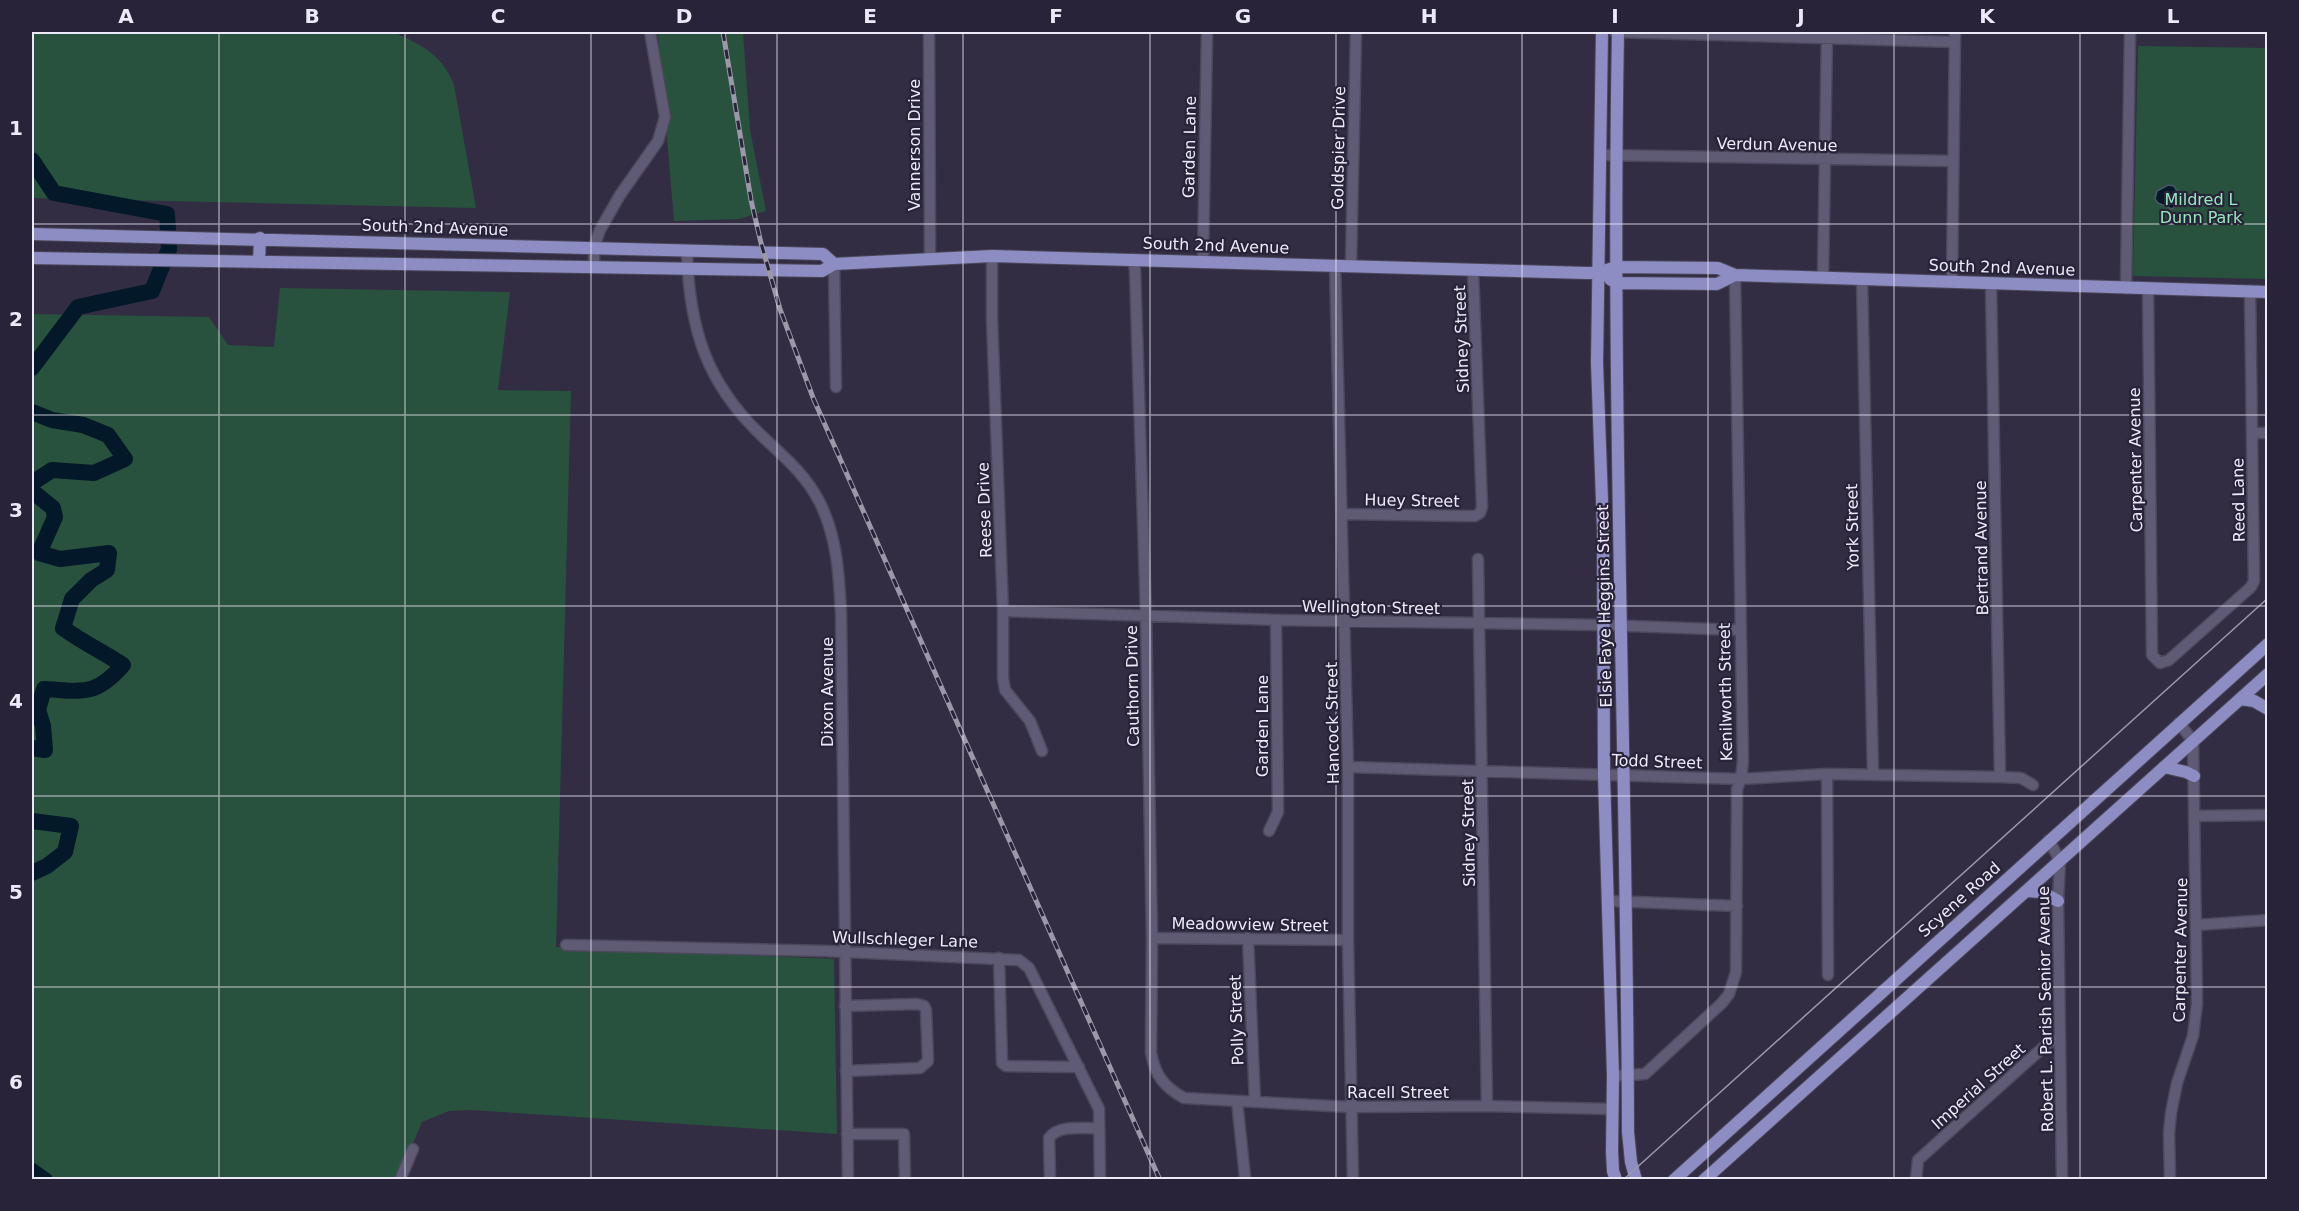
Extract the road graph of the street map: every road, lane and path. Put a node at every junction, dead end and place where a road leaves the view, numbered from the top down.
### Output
1 (650, 32) edge
2 (929, 32) edge
3 (1207, 32) edge
4 (1356, 32) edge
5 (1602, 32) edge
6 (1617, 32) edge
7 (2130, 32) edge
8 (1827, 34) edge
9 (1955, 37) edge
10 (1600, 155) junction
11 (1616, 155) junction
12 (1824, 160) junction
13 (1953, 161) junction
14 (32, 234) edge
15 (260, 238) junction
16 (594, 248) junction
17 (687, 251) junction
18 (992, 256) junction
19 (32, 258) edge
20 (930, 258) junction
21 (1133, 260) junction
22 (259, 262) junction
23 (1203, 263) junction
24 (834, 264) junction
25 (1335, 265) junction
26 (1351, 265) junction
27 (594, 267) junction
28 (687, 267) junction
29 (1616, 267) junction
30 (1473, 271) junction
31 (1598, 273) junction
32 (1735, 276) junction
33 (1823, 278) junction
34 (1862, 279) junction
35 (1952, 282) junction
36 (1616, 283) junction
37 (1991, 284) junction
38 (2126, 288) junction
39 (2148, 288) junction
40 (2250, 291) junction
41 (2268, 292) edge
42 (1617, 361) junction
43 (1597, 363) junction
44 (836, 387) dead end
45 (2252, 433) junction
46 (2268, 433) edge
47 (1480, 513) joint
48 (1342, 514) junction
49 (1478, 559) dead end
50 (1003, 611) junction
51 (1146, 615) junction
52 (1276, 620) junction
53 (1344, 620) junction
54 (1478, 625) junction
55 (1602, 625) junction
56 (1620, 627) junction
57 (1739, 630) junction
58 (2268, 644) edge
59 (2160, 663) joint
60 (2267, 677) edge
61 (2240, 699) junction
62 (2268, 709) edge
63 (2179, 723) junction
64 (2193, 741) junction
65 (1042, 751) dead end
66 (1348, 767) junction
67 (2164, 767) junction
68 (1482, 771) junction
69 (1827, 774) junction
70 (1605, 775) junction
71 (1624, 775) junction
72 (1873, 775) junction
73 (2194, 776) junction
74 (2000, 777) junction
75 (1741, 779) junction
76 (2033, 785) dead end
77 (2268, 815) edge
78 (2195, 816) junction
79 (1269, 831) dead end
80 (2049, 840) junction
81 (2060, 861) junction
82 (2026, 891) junction
83 (1609, 901) junction
84 (2058, 901) junction
85 (1626, 902) junction
86 (1737, 906) junction
87 (2268, 920) edge
88 (2197, 925) junction
89 (1152, 938) junction
90 (1248, 938) junction
91 (1347, 940) junction
92 (566, 945) dead end
93 (844, 952) junction
94 (999, 958) junction
95 (1828, 975) dead end
96 (845, 1006) junction
97 (1850, 1022) junction
98 (2060, 1038) junction
99 (1840, 1059) junction
100 (1079, 1067) junction
101 (846, 1071) junction
102 (1628, 1075) junction
103 (1613, 1076) junction
104 (1184, 1098) joint
105 (1237, 1101) junction
106 (1255, 1102) junction
107 (1487, 1106) junction
108 (1350, 1107) junction
109 (1612, 1109) junction
110 (1099, 1128) junction
111 (847, 1134) junction
112 (413, 1149) dead end
113 (1245, 1178) dead end
114 (1615, 1178) edge
115 (400, 1179) edge
116 (848, 1179) edge
117 (905, 1179) edge
118 (1050, 1179) edge
119 (1100, 1179) edge
120 (1353, 1179) edge
121 (1636, 1179) edge
122 (1674, 1179) edge
123 (1704, 1179) edge
124 (1916, 1179) edge
125 (2062, 1179) edge
126 (2170, 1179) edge

1 - 16 street
2 - 20 street, Vannerson Drive
3 - 23 street, Garden Lane
4 - 26 street, Goldspier Drive
5 - 10 main road, Elsie Faye Heggins Street
6 - 8 street
6 - 11 main road, Elsie Faye Heggins Street
7 - 38 street
8 - 9 street
8 - 12 street
9 - 13 street
10 - 11 street, Verdun Avenue
10 - 31 main road, Elsie Faye Heggins Street
11 - 12 street, Verdun Avenue
11 - 29 main road, Elsie Faye Heggins Street
12 - 13 street, Verdun Avenue
12 - 33 street
13 - 35 street
14 - 15 main road, South 2nd Avenue
15 - 16 main road, South 2nd Avenue
15 - 22 main road
16 - 17 main road, South 2nd Avenue
16 - 27 street
17 - 24 main road, South 2nd Avenue
17 - 28 street, Dixon Avenue
18 - 20 main road, South 2nd Avenue
18 - 21 main road, South 2nd Avenue
18 - 50 street, Reese Drive
19 - 22 main road, South 2nd Avenue
20 - 24 main road, South 2nd Avenue
21 - 23 main road, South 2nd Avenue
21 - 51 street, Cauthorn Drive
22 - 27 main road, South 2nd Avenue
23 - 25 main road, South 2nd Avenue
24 - 28 main road, South 2nd Avenue
24 - 44 street
25 - 26 main road, South 2nd Avenue
25 - 48 street, Hancock Street
26 - 30 main road, South 2nd Avenue
27 - 28 main road, South 2nd Avenue
28 - 93 street, Dixon Avenue
29 - 31 main road, South 2nd Avenue
29 - 32 main road, South 2nd Avenue
29 - 36 main road, Elsie Faye Heggins Street
30 - 31 main road, South 2nd Avenue
30 - 47 street, Sidney Street
31 - 36 main road, South 2nd Avenue
31 - 43 main road, Elsie Faye Heggins Street
32 - 33 main road, South 2nd Avenue
32 - 36 main road, South 2nd Avenue
32 - 57 street, Kenilworth Street
33 - 34 main road, South 2nd Avenue
34 - 35 main road, South 2nd Avenue
34 - 72 street, York Street
35 - 37 main road, South 2nd Avenue
36 - 42 main road, Elsie Faye Heggins Street
37 - 38 main road, South 2nd Avenue
37 - 74 street, Bertrand Avenue
38 - 39 main road, South 2nd Avenue
39 - 40 main road, South 2nd Avenue
39 - 59 street, Carpenter Avenue
40 - 41 main road, South 2nd Avenue
40 - 45 street, Reed Lane
42 - 43 main road
42 - 56 main road, Elsie Faye Heggins Street
43 - 55 main road, Elsie Faye Heggins Street
45 - 46 street
45 - 59 street, Reed Lane
47 - 48 street, Huey Street
48 - 53 street, Hancock Street
49 - 54 street, Sidney Street
50 - 51 street, Wellington Street
50 - 65 street, Reese Drive
51 - 52 street, Wellington Street
51 - 89 street, Cauthorn Drive
52 - 53 street, Wellington Street
52 - 79 street, Garden Lane
53 - 54 street, Wellington Street
53 - 66 street, Hancock Street
54 - 55 street, Wellington Street
54 - 68 street, Sidney Street
55 - 56 street, Wellington Street
55 - 70 main road, Elsie Faye Heggins Street
56 - 57 street, Wellington Street
56 - 71 main road, Elsie Faye Heggins Street
57 - 75 street, Kenilworth Street
58 - 63 main road, Scyene Road
60 - 61 main road
61 - 62 main road
61 - 64 main road
63 - 64 street
63 - 80 main road, Scyene Road
64 - 67 main road
64 - 73 street, Carpenter Avenue
66 - 68 street, Todd Street
66 - 91 street, Hancock Street
67 - 73 main road
67 - 81 main road
68 - 70 street, Todd Street
68 - 107 street, Sidney Street
69 - 72 street, Todd Street
69 - 75 street, Todd Street
69 - 95 street
70 - 71 street, Todd Street
70 - 83 main road, Elsie Faye Heggins Street
71 - 75 street, Todd Street
71 - 85 main road, Elsie Faye Heggins Street
72 - 74 street, Todd Street
73 - 78 street, Carpenter Avenue
74 - 76 street
75 - 86 street, Kenilworth Street
77 - 78 street
78 - 88 street, Carpenter Avenue
80 - 81 street
80 - 97 main road, Scyene Road
81 - 82 main road
81 - 84 street, Robert L. Parish Senior Avenue
82 - 84 main road
82 - 99 main road
83 - 85 street
83 - 103 main road, Elsie Faye Heggins Street
84 - 98 street, Robert L. Parish Senior Avenue
85 - 86 street
85 - 102 main road, Elsie Faye Heggins Street
86 - 102 street, Kenilworth Street
87 - 88 street
88 - 126 street, Carpenter Avenue
89 - 90 street, Meadowview Street
89 - 104 street, Cauthorn Drive
90 - 91 street, Meadowview Street
90 - 106 street, Polly Street
91 - 108 street, Hancock Street
92 - 93 street, Wullschleger Lane
93 - 94 street, Wullschleger Lane
93 - 96 street, Dixon Avenue
94 - 100 street, Wullschleger Lane
94 - 100 street
96 - 101 street, Dixon Avenue
96 - 101 street
97 - 99 main road
97 - 122 main road, Scyene Road
98 - 124 street, Imperial Street
98 - 125 street, Robert L. Parish Senior Avenue
99 - 123 main road
100 - 110 street, Wullschleger Lane
101 - 111 street, Dixon Avenue
102 - 103 street, Kenilworth Street
102 - 121 main road, Elsie Faye Heggins Street
103 - 109 main road, Elsie Faye Heggins Street
104 - 105 street, Racell Street
105 - 106 street, Racell Street
105 - 113 street
106 - 108 street, Racell Street
107 - 108 street, Racell Street
107 - 109 street, Racell Street
108 - 120 street, Hancock Street
109 - 114 main road, Elsie Faye Heggins Street
110 - 118 street
110 - 119 street, Wullschleger Lane
111 - 116 street, Dixon Avenue
111 - 117 street
112 - 115 street

